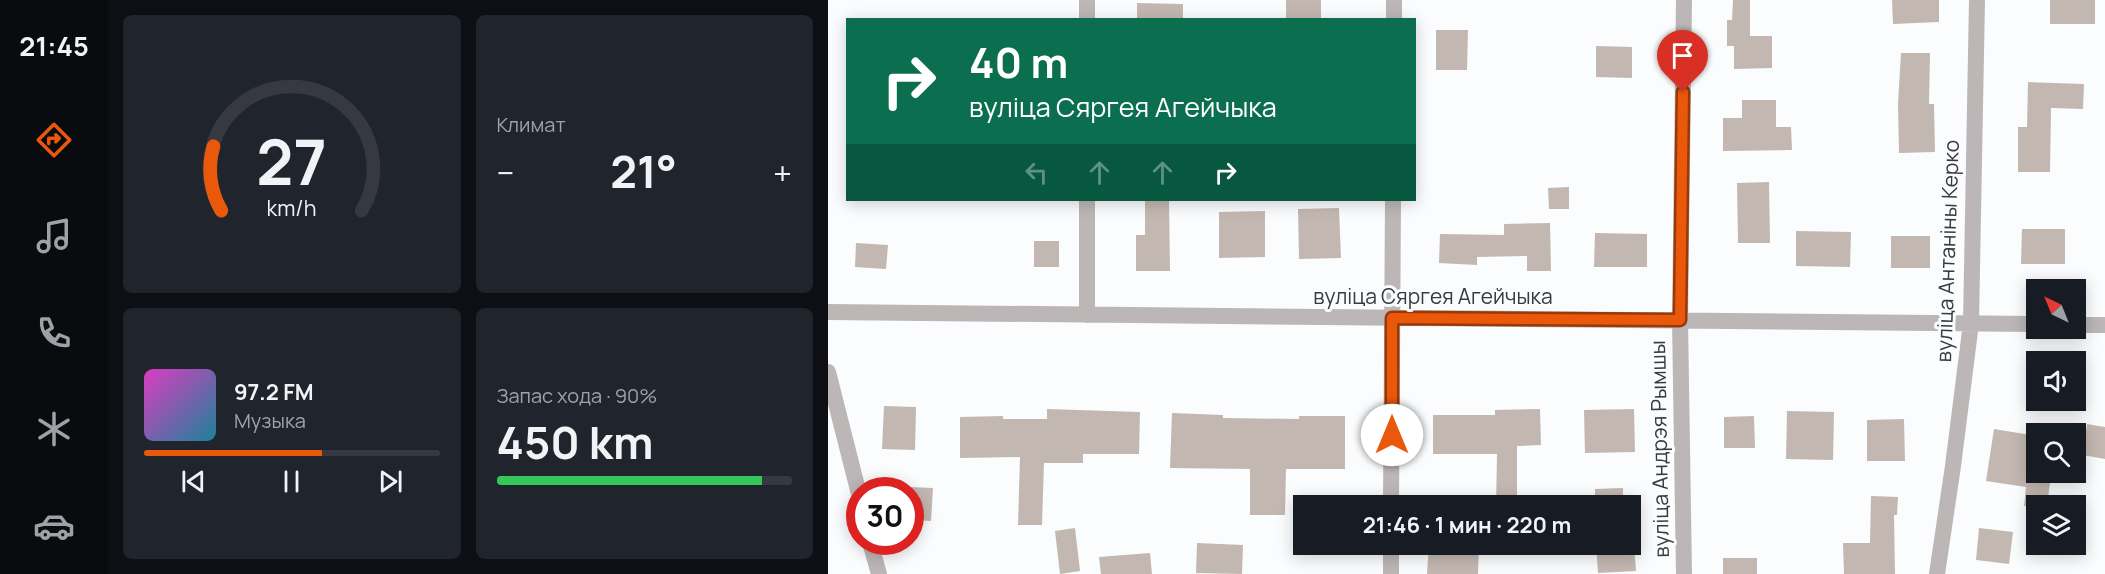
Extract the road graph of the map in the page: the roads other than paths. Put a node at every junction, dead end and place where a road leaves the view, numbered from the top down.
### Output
1 (1087, 0) edge
2 (1394, 0) edge
3 (1684, 0) edge
4 (1977, 0) edge
5 (1087, 18) edge
6 (1394, 18) edge
7 (1087, 201) edge
8 (1392, 201) edge
9 (828, 312) edge
10 (1087, 315) junction
11 (1392, 318) junction
12 (1680, 320) junction
13 (1971, 323) junction
14 (2026, 324) edge
15 (2086, 325) edge
16 (2105, 325) edge
17 (828, 372) edge
18 (855, 477) edge
19 (1391, 495) edge
20 (874, 555) edge
21 (1391, 555) edge
22 (879, 574) edge
23 (1391, 574) edge
24 (1684, 574) edge
25 (1937, 574) edge

1 - 5 street
2 - 6 street
3 - 12 street, вуліца Андрэя Рымшы
4 - 13 street, вуліца Антаніны Керко
7 - 10 street
8 - 11 street
9 - 10 street, вуліца Сяргея Агейчыка
10 - 11 street, вуліца Сяргея Агейчыка
11 - 12 street, вуліца Сяргея Агейчыка
11 - 19 street
12 - 13 street, вуліца Сяргея Агейчыка
12 - 24 street, вуліца Андрэя Рымшы
13 - 14 street, вуліца Сяргея Агейчыка
13 - 25 street, вуліца Антаніны Керко
15 - 16 street
17 - 18 street
20 - 22 street
21 - 23 street

